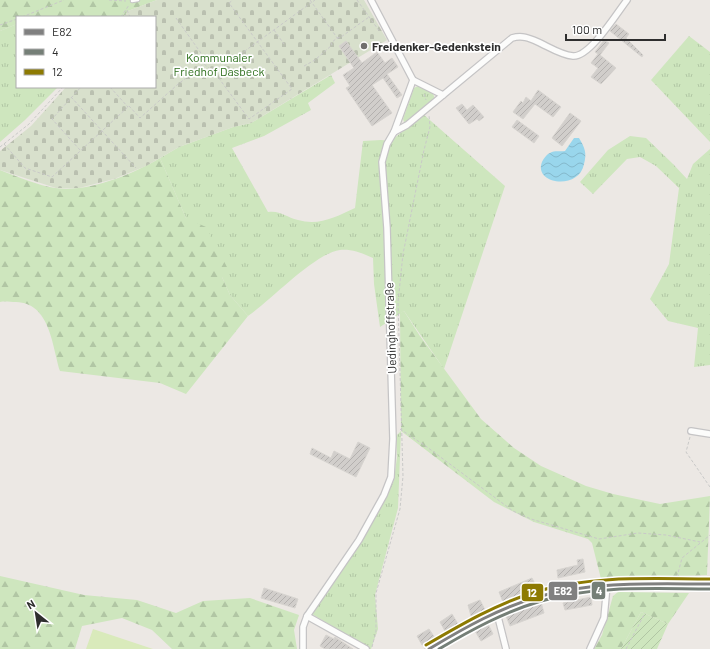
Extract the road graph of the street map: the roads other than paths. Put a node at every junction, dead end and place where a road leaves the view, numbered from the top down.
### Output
1 (138, 0) edge
2 (371, 0) edge
3 (627, 0) edge
4 (132, 1) road end
5 (413, 80) junction
6 (443, 95) junction
7 (394, 132) junction
8 (691, 431) road end
9 (710, 434) edge
10 (710, 584) edge
11 (607, 585) junction
12 (497, 613) junction
13 (307, 616) junction
14 (431, 648) edge
15 (303, 649) edge
16 (366, 649) edge
17 (506, 649) edge
18 (590, 649) edge

1 - 4 lane
2 - 5 street
3 - 6 street
5 - 6 street
5 - 7 street, Uedinghoffstraße
6 - 7 street
7 - 13 street, Uedinghoffstraße
8 - 9 street
10 - 11 street
11 - 12 street
11 - 18 street
12 - 14 street
12 - 17 street
13 - 15 street, Uedinghoffstraße
13 - 16 street

